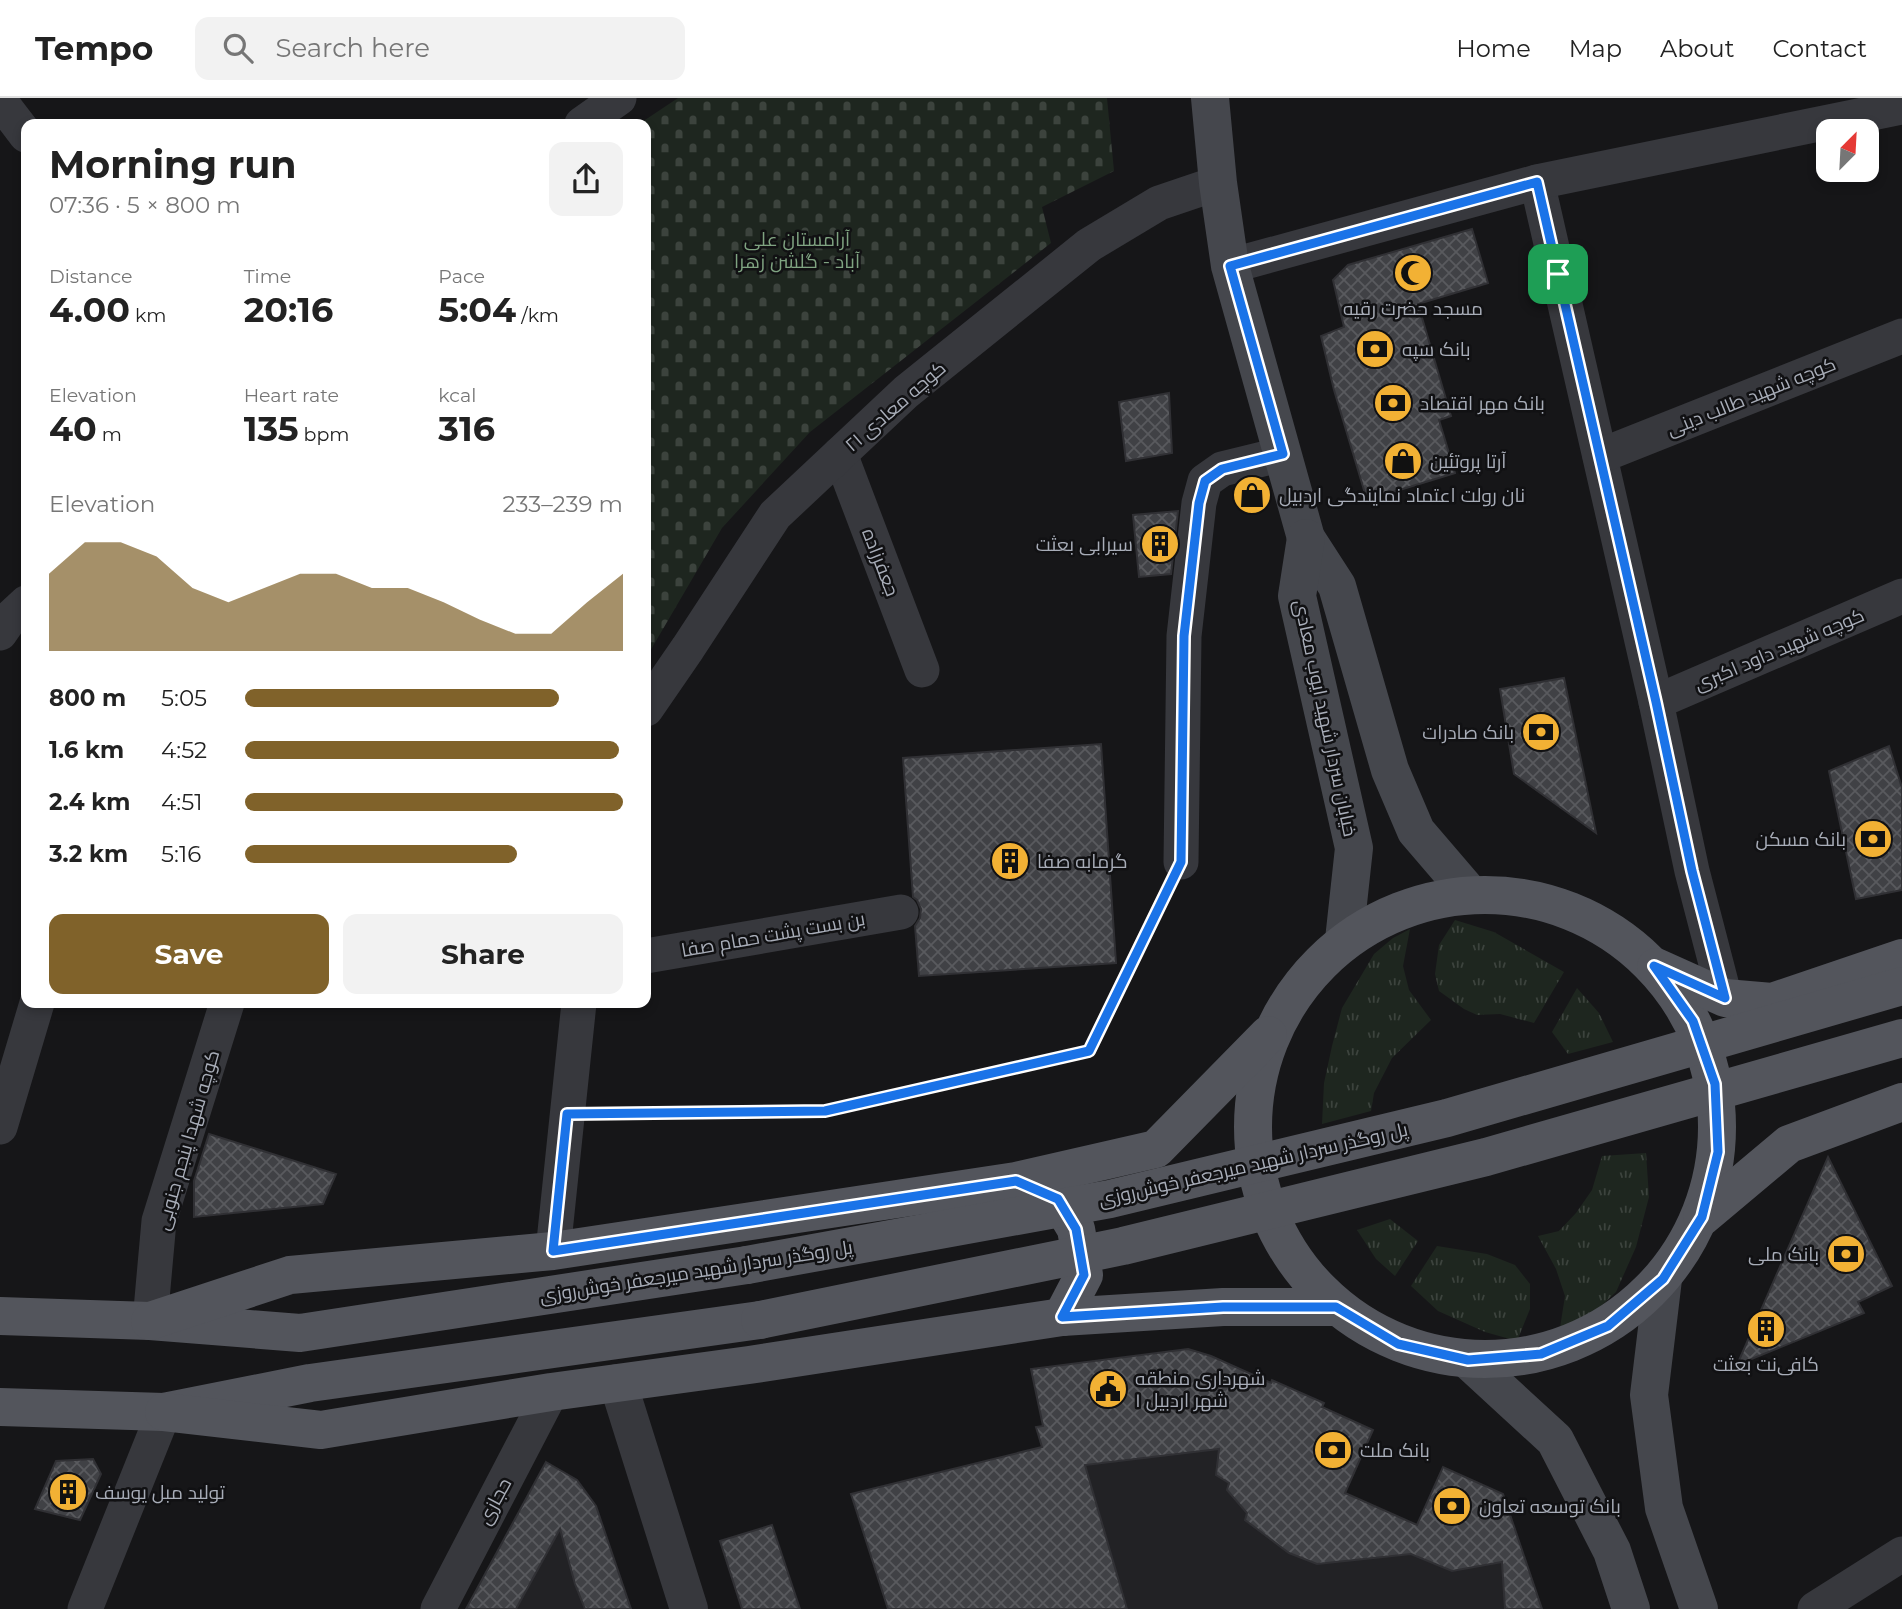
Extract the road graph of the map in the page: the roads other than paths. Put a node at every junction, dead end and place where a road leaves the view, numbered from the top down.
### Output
1 (619, 98) edge
2 (1210, 98) edge
3 (0, 101) edge
4 (1902, 107) edge
5 (589, 119) edge
6 (21, 128) edge
7 (1537, 182) junction
8 (1218, 183) junction
9 (1230, 266) junction
10 (1902, 336) edge
11 (840, 454) junction
12 (1283, 454) junction
13 (1600, 456) junction
14 (1306, 538) junction
15 (1902, 596) edge
16 (922, 670) dead end
17 (651, 702) edge
18 (1656, 702) junction
19 (1181, 862) road end
20 (1470, 894) junction
21 (901, 912) dead end
22 (1344, 940) junction
23 (651, 955) edge
24 (1902, 958) edge
25 (1654, 966) junction
26 (1902, 986) edge
27 (1725, 998) junction
28 (36, 1008) edge
29 (225, 1008) edge
30 (578, 1008) edge
31 (1269, 1034) junction
32 (1902, 1038) edge
33 (1902, 1102) edge
34 (0, 1127) edge
35 (1016, 1181) junction
36 (1702, 1217) junction
37 (553, 1251) junction
38 (1663, 1279) junction
39 (1336, 1307) junction
40 (0, 1316) edge
41 (1062, 1317) junction
42 (150, 1321) junction
43 (1468, 1360) junction
44 (618, 1383) junction
45 (551, 1392) junction
46 (0, 1407) edge
47 (164, 1412) junction
48 (1902, 1554) edge
49 (85, 1609) edge
50 (438, 1609) edge
51 (689, 1609) edge
52 (1631, 1609) edge
53 (1699, 1609) edge
54 (1815, 1609) edge

1 - 5 street
2 - 8 main road, خیابان سردار شهید ایوب معادی
3 - 6 street
4 - 7 street
7 - 9 street
7 - 13 street
8 - 9 main road, خیابان سردار شهید ایوب معادی
8 - 11 street, کوچه معادی ۲۱
9 - 12 main road, خیابان سردار شهید ایوب معادی
10 - 13 street, کوچه شهید طالب دینی
11 - 16 street, جعفرزاده
11 - 17 street, کوچه معادی ۲۱
12 - 14 main road, خیابان سردار شهید ایوب معادی
12 - 19 street
13 - 18 street
14 - 20 main road, خیابان سردار شهید ایوب معادی
14 - 22 main road, خیابان سردار شهید ایوب معادی
15 - 18 street, کوچه شهید داود اکبری
18 - 27 street
20 - 22 main road
20 - 25 main road
21 - 23 street, بن بست پشت حمام صفا
22 - 31 main road
24 - 27 main road
25 - 27 main road
25 - 36 main road
26 - 42 main road, پل روگذر سردار شهید میرجعفر خوش‌روزی, bridge
28 - 34 street
29 - 42 street, کوچه شهدا پنجم جنوبی
30 - 37 street
31 - 35 main road
31 - 39 main road
32 - 47 main road, bridge
33 - 36 main road
35 - 37 main road
35 - 41 main road
36 - 38 main road
37 - 42 main road
38 - 43 main road
38 - 53 main road
39 - 41 main road
39 - 43 main road
40 - 42 main road, پل روگذر سردار شهید میرجعفر خوش‌روزی
41 - 44 main road
43 - 52 main road
44 - 45 main road
44 - 51 street
45 - 47 main road
45 - 50 street, حجازی
46 - 47 main road
47 - 49 street
48 - 54 street

